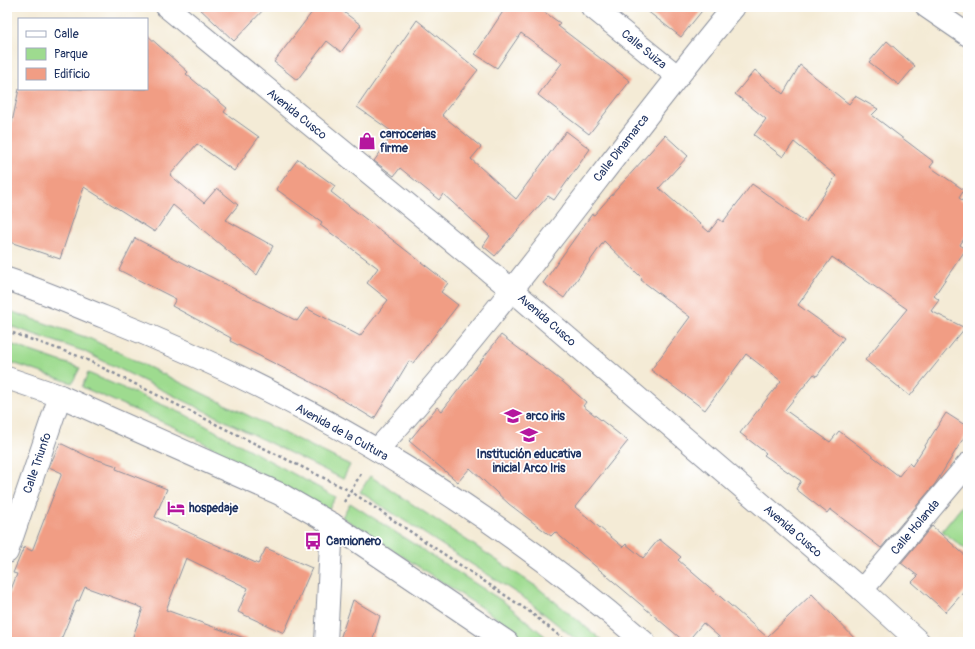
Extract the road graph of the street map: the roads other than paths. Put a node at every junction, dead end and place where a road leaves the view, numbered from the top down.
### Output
1 (167, 7) edge
2 (592, 7) edge
3 (734, 7) edge
4 (927, 7) edge
5 (968, 35) edge
6 (677, 76) junction
7 (7, 279) edge
8 (512, 290) junction
9 (7, 378) edge
10 (60, 396) junction
11 (377, 450) junction
12 (968, 464) edge
13 (332, 524) junction
14 (7, 552) edge
15 (862, 590) junction
16 (326, 642) edge
17 (507, 642) edge
18 (644, 642) edge
19 (919, 642) edge

1 - 8 main road, Avenida Cusco
2 - 6 main road, Calle Suiza
3 - 6 main road, Calle Dinamarca
4 - 5 main road
6 - 8 main road, Calle Dinamarca
7 - 11 main road, Avenida de la Cultura
8 - 11 main road, Calle Dinamarca
8 - 15 main road, Avenida Cusco
9 - 10 main road
10 - 13 main road
10 - 14 main road, Calle Triunfo
11 - 18 main road, Avenida de la Cultura
12 - 15 main road, Calle Holanda
13 - 16 main road
13 - 17 main road
15 - 19 main road, Avenida Cusco

